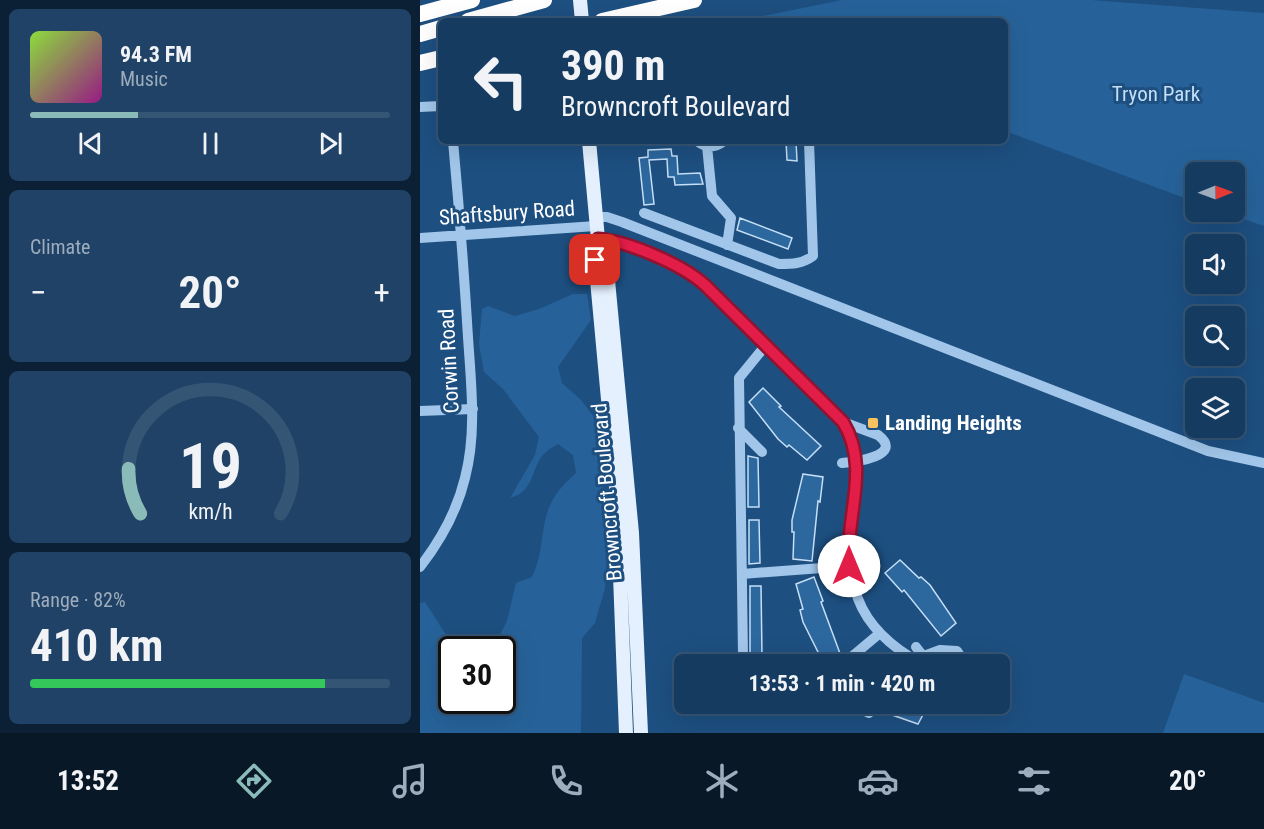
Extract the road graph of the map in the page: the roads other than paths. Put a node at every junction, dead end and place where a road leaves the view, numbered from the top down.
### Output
1 (472, 0) edge
2 (544, 0) edge
3 (580, 0) edge
4 (694, 0) edge
5 (420, 14) edge
6 (479, 18) edge
7 (582, 18) edge
8 (615, 18) edge
9 (438, 29) edge
10 (420, 34) edge
11 (438, 59) edge
12 (420, 63) edge
13 (438, 106) edge
14 (420, 107) edge
15 (453, 144) edge
16 (589, 144) edge
17 (702, 144) edge
18 (718, 144) edge
19 (809, 144) edge
20 (644, 213) dead end
21 (597, 233) junction
22 (462, 235) junction
23 (420, 238) edge
24 (727, 244) junction
25 (607, 323) junction
26 (766, 345) junction
27 (472, 409) junction
28 (420, 411) edge
29 (843, 422) junction
30 (738, 428) junction
31 (762, 453) dead end
32 (857, 462) junction
33 (842, 463) dead end
34 (1264, 463) edge
35 (862, 565) dead end
36 (849, 566) junction
37 (420, 567) edge
38 (742, 574) junction
39 (880, 633) junction
40 (916, 647) dead end
41 (743, 654) edge
42 (855, 654) edge
43 (908, 654) edge
44 (918, 654) edge
45 (932, 654) edge
46 (958, 654) edge
47 (640, 707) junction
48 (625, 708) junction
49 (626, 733) edge
50 (641, 733) edge

1 - 5 highway
2 - 6 highway
3 - 7 main road
4 - 8 highway
9 - 10 highway
11 - 12 highway
13 - 14 street
15 - 22 street, Corwin Road
16 - 21 main road, Browncroft Boulevard
17 - 18 street
17 - 24 street
19 - 24 street
20 - 24 street
21 - 22 street, Shaftsbury Road
21 - 25 main road, Browncroft Boulevard
21 - 26 street
21 - 34 street
22 - 23 street, Shaftsbury Road
22 - 27 street, Corwin Road
25 - 47 main road, Browncroft Boulevard
25 - 48 main road, Browncroft Boulevard
26 - 29 street
26 - 30 street
27 - 28 street
27 - 37 street, Corwin Road
29 - 32 street
29 - 32 street
30 - 31 street
30 - 38 street
32 - 33 street
32 - 36 street
35 - 36 street
36 - 38 street
36 - 39 street
38 - 41 street
39 - 42 street
39 - 43 street
40 - 44 street
45 - 46 street
47 - 48 street
47 - 50 main road, Browncroft Boulevard
48 - 49 main road, Browncroft Boulevard

